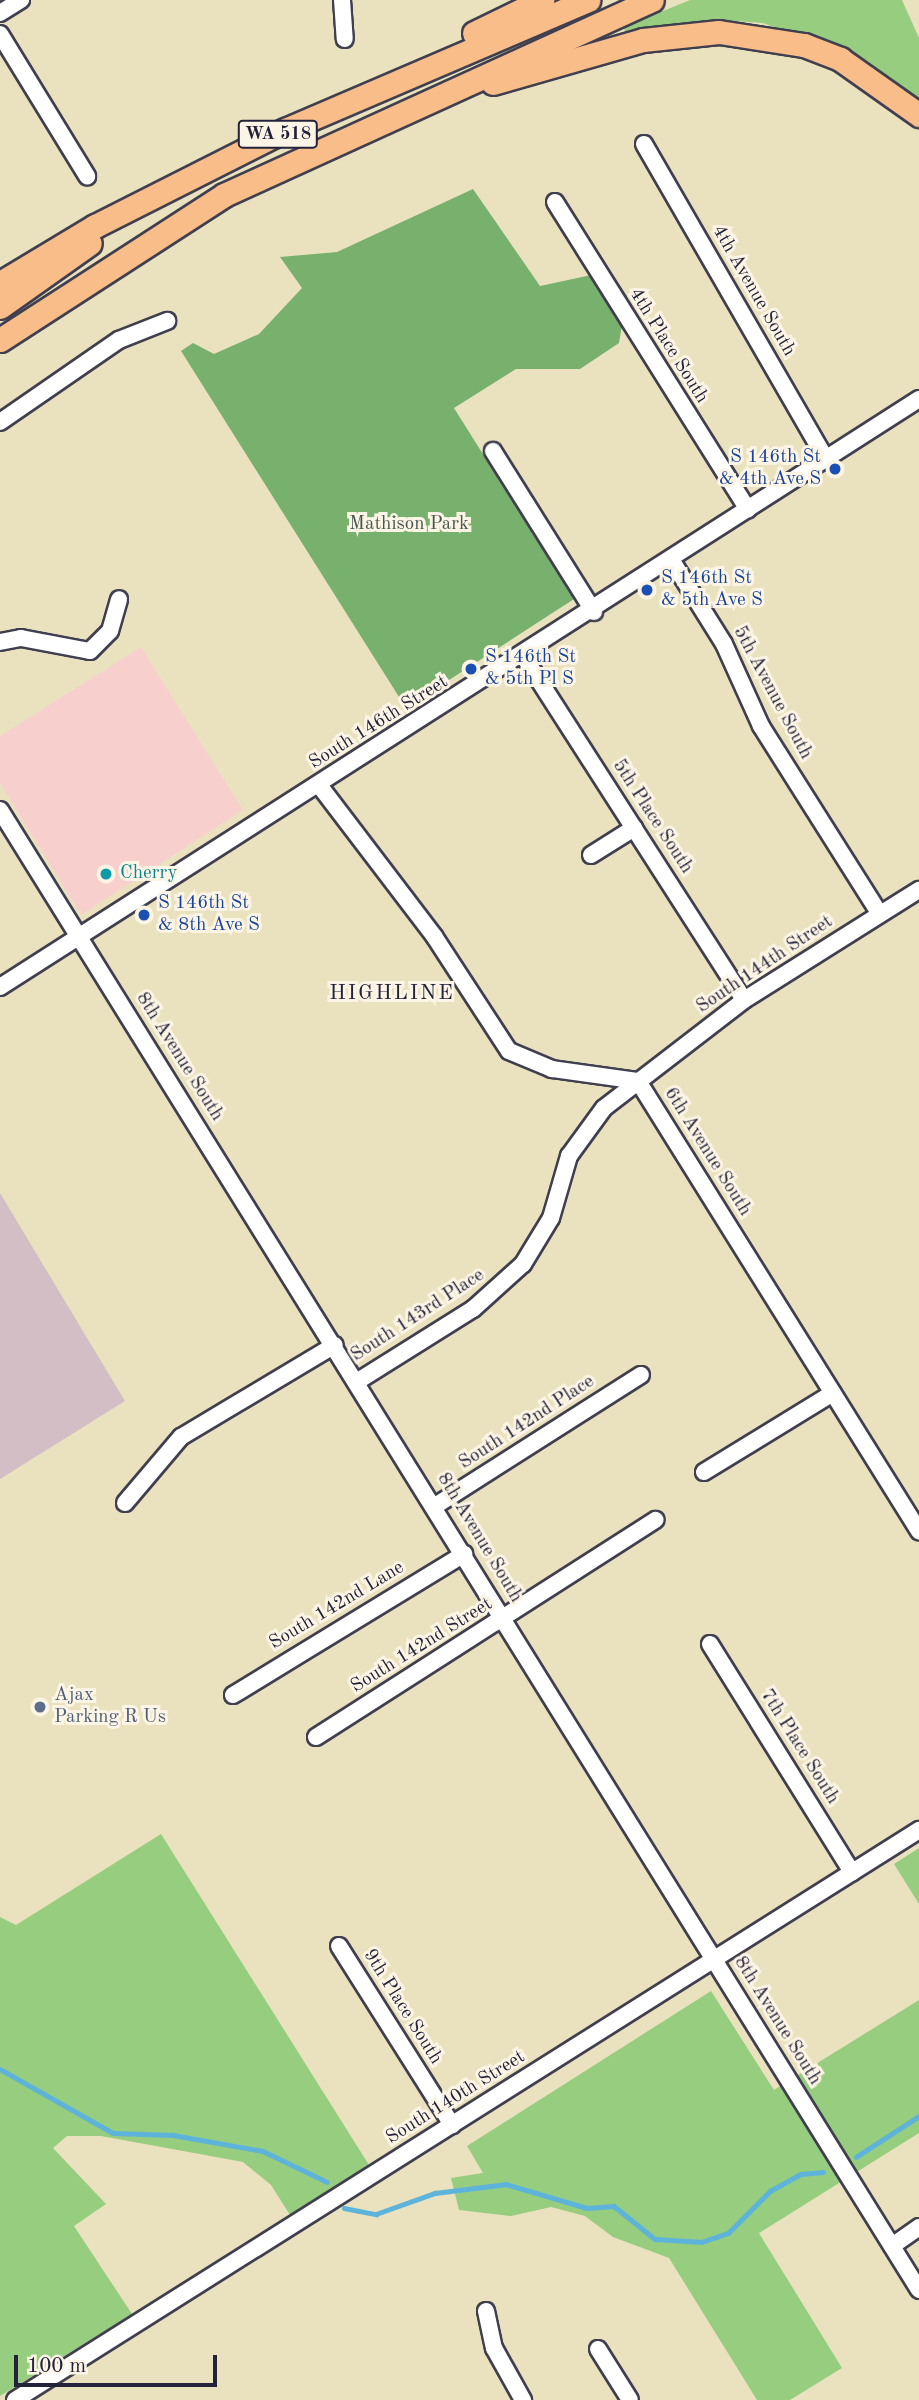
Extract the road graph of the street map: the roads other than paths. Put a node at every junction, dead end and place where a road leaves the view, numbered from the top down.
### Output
1 (21, 0) edge
2 (342, 0) edge
3 (542, 0) edge
4 (588, 0) edge
5 (652, 0) edge
6 (0, 13) edge
7 (0, 34) edge
8 (345, 39) dead end
9 (417, 73) junction
10 (406, 108) junction
11 (919, 115) edge
12 (644, 144) dead end
13 (87, 176) dead end
14 (555, 202) dead end
15 (144, 204) junction
16 (0, 282) edge
17 (0, 307) edge
18 (167, 321) dead end
19 (0, 340) edge
20 (919, 399) edge
21 (0, 422) edge
22 (493, 452) dead end
23 (826, 459) junction
24 (748, 510) junction
25 (672, 561) junction
26 (119, 600) dead end
27 (594, 612) junction
28 (0, 642) edge
29 (524, 657) junction
30 (319, 785) junction
31 (0, 810) edge
32 (634, 828) junction
33 (591, 855) dead end
34 (919, 890) edge
35 (880, 914) junction
36 (79, 938) junction
37 (0, 988) edge
38 (744, 1000) junction
39 (638, 1081) junction
40 (335, 1345) junction
41 (641, 1375) dead end
42 (358, 1381) junction
43 (833, 1393) junction
44 (704, 1472) dead end
45 (125, 1503) dead end
46 (435, 1506) junction
47 (655, 1520) dead end
48 (919, 1531) edge
49 (464, 1554) junction
50 (503, 1619) junction
51 (710, 1644) dead end
52 (233, 1695) dead end
53 (316, 1737) dead end
54 (919, 1830) edge
55 (852, 1872) junction
56 (339, 1946) dead end
57 (714, 1959) junction
58 (452, 2125) junction
59 (919, 2227) edge
60 (892, 2246) junction
61 (919, 2290) edge
62 (486, 2311) dead end
63 (598, 2349) dead end
64 (15, 2400) edge
65 (523, 2400) edge
66 (630, 2400) edge

1 - 6 street
2 - 8 street
3 - 9 highway
4 - 9 highway, WA 518
5 - 10 highway, WA 518
7 - 13 street
9 - 15 highway, WA 518
10 - 11 highway
10 - 19 highway, WA 518
12 - 23 street, 4th Avenue South
14 - 24 street, 4th Place South
15 - 16 highway
15 - 17 highway, WA 518
18 - 21 street
20 - 23 street, South 146th Street
22 - 27 street
23 - 24 street, South 146th Street
24 - 25 street, South 146th Street
25 - 27 street, South 146th Street
25 - 35 street, 5th Avenue South
26 - 28 street
27 - 29 street, South 146th Street
29 - 30 street, South 146th Street
29 - 32 street, 5th Place South
30 - 36 street, South 146th Street
30 - 39 street, 6th Avenue South
31 - 36 street, 8th Avenue South
32 - 33 street
32 - 38 street, 5th Place South
34 - 35 street, South 144th Street
35 - 38 street, South 144th Street
36 - 37 street, South 146th Street
36 - 40 street, 8th Avenue South
38 - 39 street, South 144th Street
39 - 42 street, South 143rd Place
39 - 43 street, 6th Avenue South
40 - 42 street, 8th Avenue South
40 - 45 street, South 143rd Place
41 - 46 street, South 142nd Place
42 - 46 street, 8th Avenue South
43 - 44 street
43 - 48 street, 6th Avenue South
46 - 49 street, 8th Avenue South
47 - 50 street, South 142nd Street
49 - 50 street, 8th Avenue South
49 - 52 street, South 142nd Lane
50 - 53 street, South 142nd Street
50 - 57 street, 8th Avenue South
51 - 55 street, 7th Place South
54 - 55 street, South 140th Street
55 - 57 street, South 140th Street
56 - 58 street, 9th Place South
57 - 58 street, South 140th Street
57 - 60 street, 8th Avenue South
58 - 64 street, South 140th Street
59 - 60 street
60 - 61 street, 8th Avenue South
62 - 65 street
63 - 66 street

